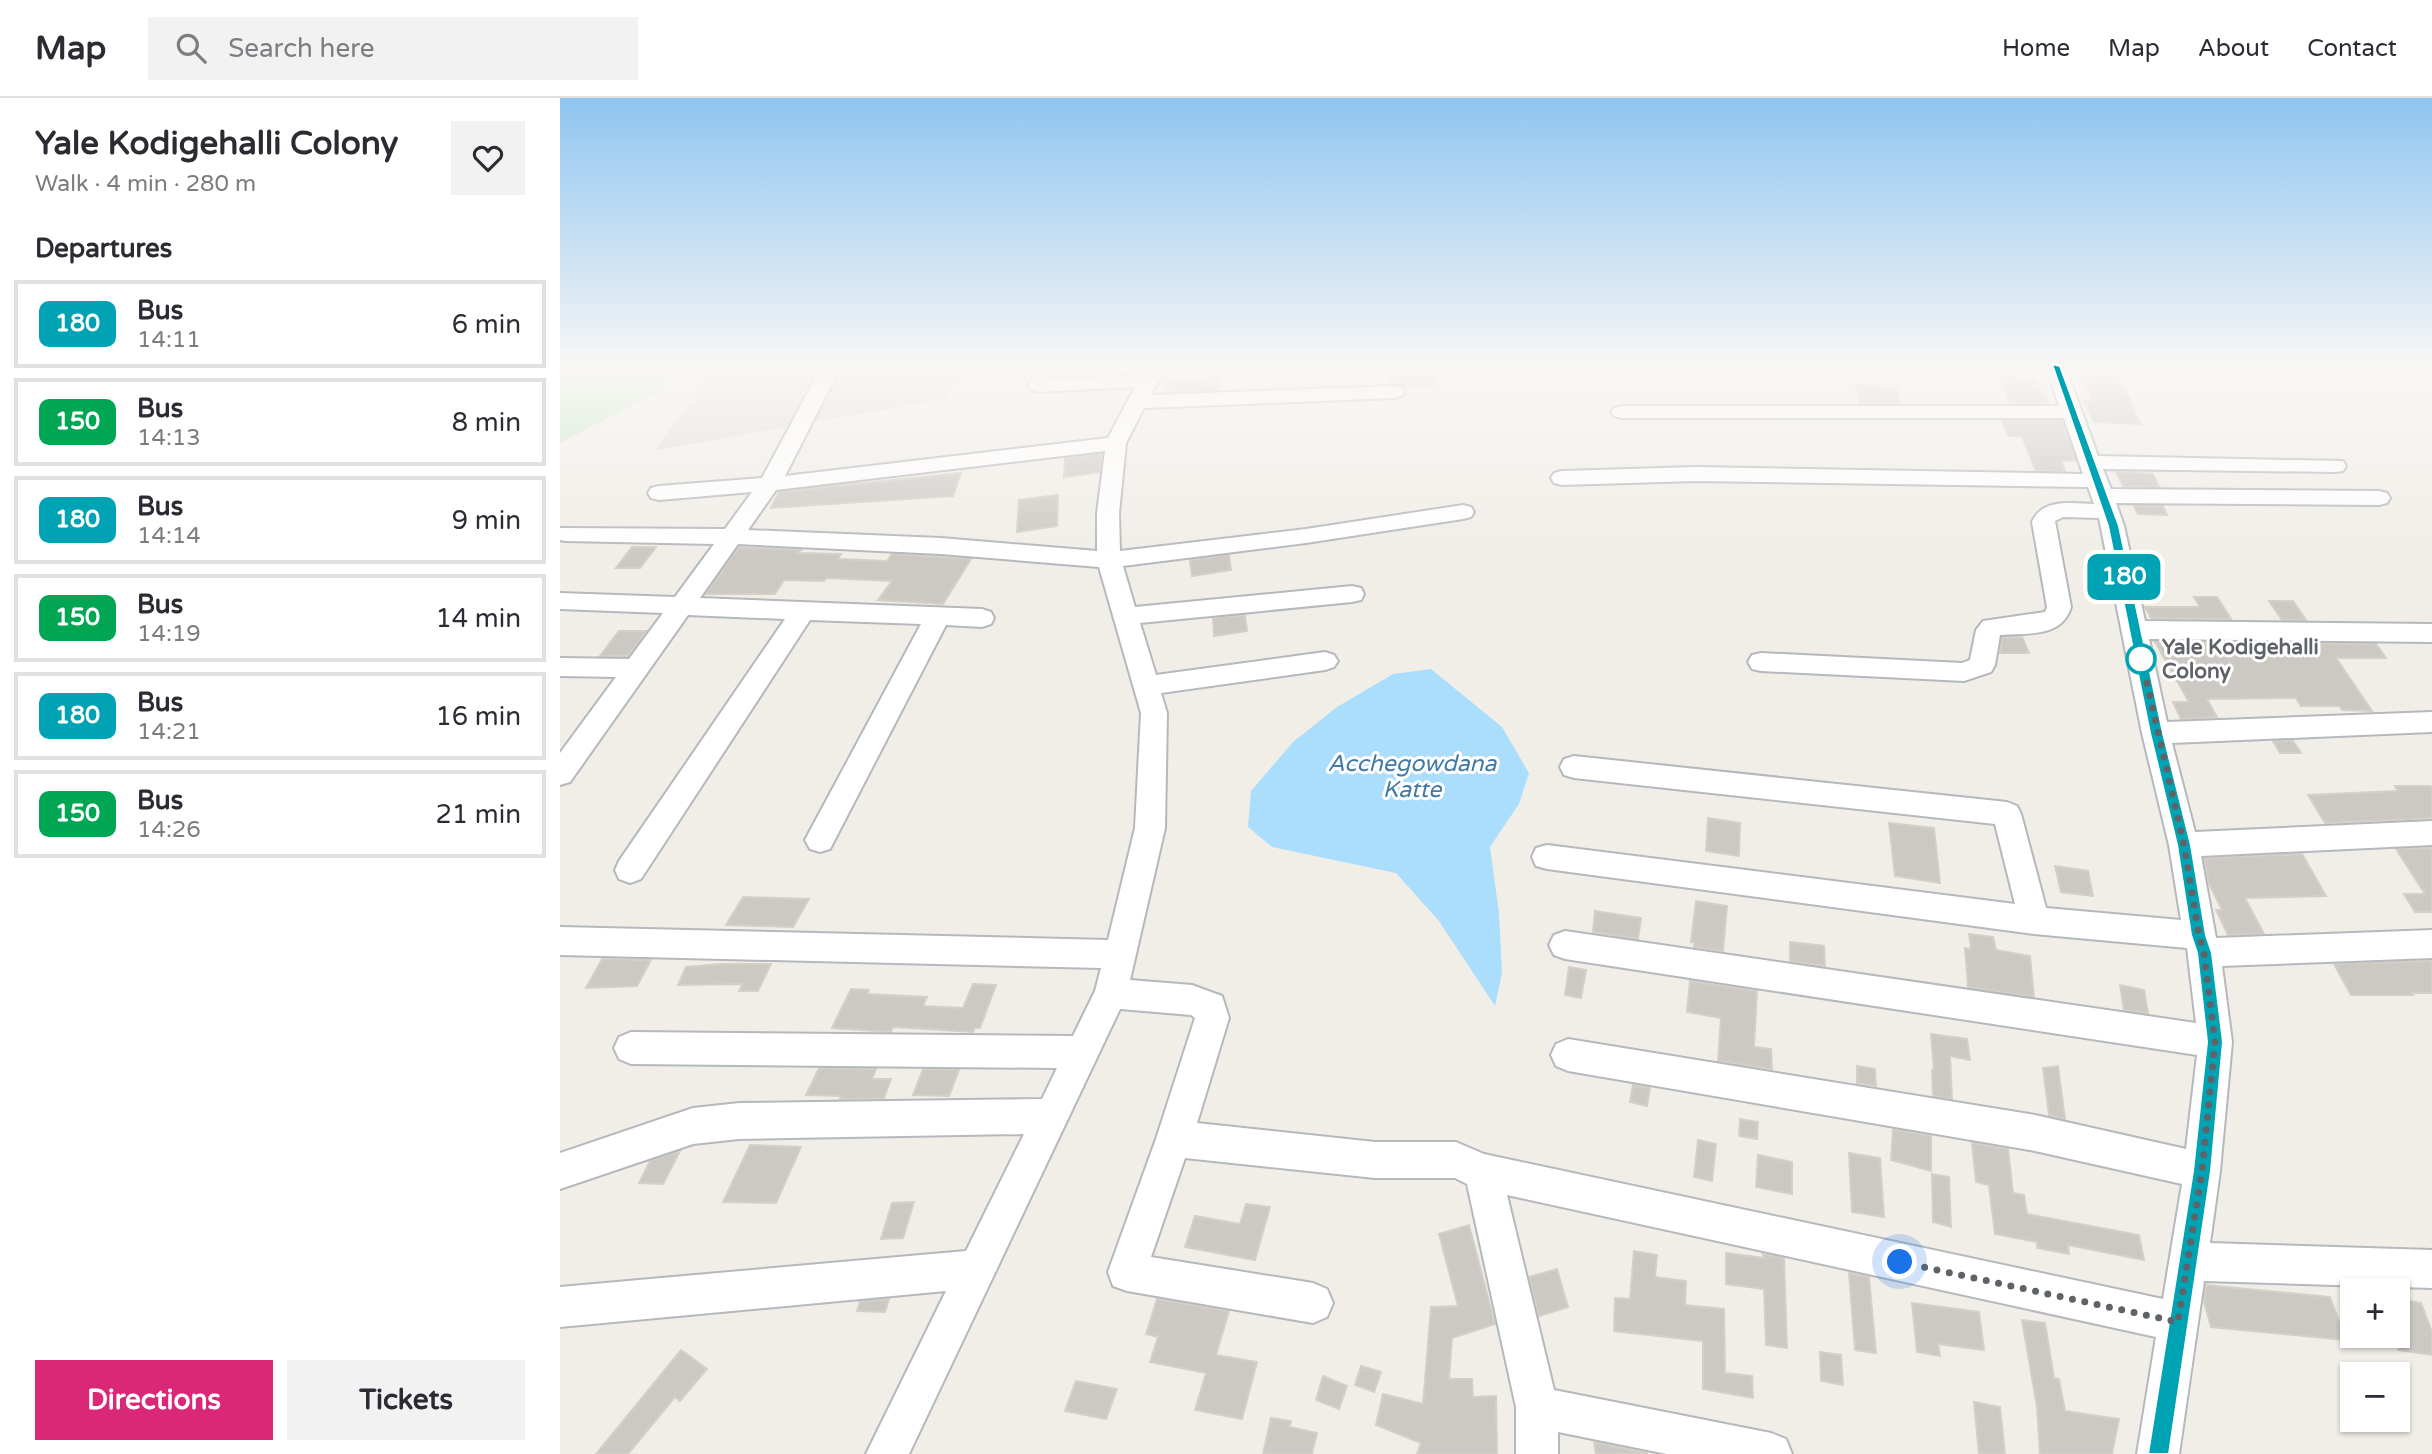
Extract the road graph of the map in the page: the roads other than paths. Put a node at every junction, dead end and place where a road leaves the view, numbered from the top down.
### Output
1 (798, 429) edge
2 (1123, 429) edge
3 (2078, 429) edge
4 (1116, 443) junction
5 (2336, 466) dead end
6 (1562, 478) dead end
7 (770, 483) junction
8 (2100, 488) junction
9 (659, 493) dead end
10 (2379, 498) dead end
11 (1463, 512) dead end
12 (565, 534) dead end
13 (732, 537) junction
14 (1109, 560) junction
15 (1352, 594) dead end
16 (560, 601) edge
17 (683, 605) junction
18 (804, 610) junction
19 (1125, 615) junction
20 (938, 617) junction
21 (982, 618) dead end
22 (2135, 630) junction
23 (2432, 633) edge
24 (1325, 661) dead end
25 (1761, 662) dead end
26 (560, 667) edge
27 (637, 668) junction
28 (1146, 686) junction
29 (2432, 722) edge
30 (2156, 733) junction
31 (570, 746) edge
32 (1574, 767) dead end
33 (560, 774) edge
34 (2432, 833) edge
35 (820, 840) dead end
36 (2184, 845) junction
37 (1547, 857) dead end
38 (631, 870) dead end
39 (2034, 920) junction
40 (560, 941) edge
41 (2202, 944) junction
42 (2432, 944) edge
43 (1565, 945) dead end
44 (1120, 954) junction
45 (1111, 993) junction
46 (2215, 1042) junction
47 (631, 1048) dead end
48 (1084, 1052) junction
49 (1568, 1055) dead end
50 (1051, 1116) junction
51 (1174, 1139) junction
52 (560, 1171) edge
53 (2202, 1171) junction
54 (1483, 1172) junction
55 (2188, 1261) junction
56 (978, 1269) junction
57 (2432, 1269) edge
58 (1313, 1303) dead end
59 (560, 1307) edge
60 (2178, 1322) junction
61 (1537, 1407) junction
62 (1660, 1443) edge
63 (887, 1454) edge
64 (1537, 1454) edge
65 (1771, 1454) edge
66 (2158, 1454) edge

1 - 7 street
2 - 4 street
3 - 8 street
4 - 7 street
4 - 14 street
5 - 8 street
6 - 8 street
7 - 9 street
7 - 13 street
8 - 10 street
8 - 22 street
8 - 25 street
11 - 14 street
12 - 13 street
13 - 14 street
13 - 17 street
14 - 19 street
15 - 19 street
16 - 17 street
17 - 18 street
17 - 27 street
18 - 20 street
18 - 38 street
19 - 28 street
20 - 21 street
20 - 35 street
22 - 23 street
22 - 30 street
24 - 28 street
26 - 27 street
27 - 31 street
28 - 44 street
29 - 30 street
30 - 36 street
31 - 33 street
32 - 39 street
34 - 36 street
36 - 41 street
37 - 39 street
39 - 41 street
40 - 44 street
41 - 42 street
41 - 46 street
43 - 46 street
44 - 45 street
45 - 48 street
45 - 51 street
46 - 53 street
47 - 48 street
48 - 50 street
49 - 53 street
50 - 52 street
50 - 56 street
51 - 54 street
51 - 58 street
53 - 55 street
54 - 60 street
54 - 61 street
55 - 57 street
55 - 60 street
56 - 59 street
56 - 63 street
60 - 66 street
61 - 62 street
61 - 64 street
62 - 65 street

